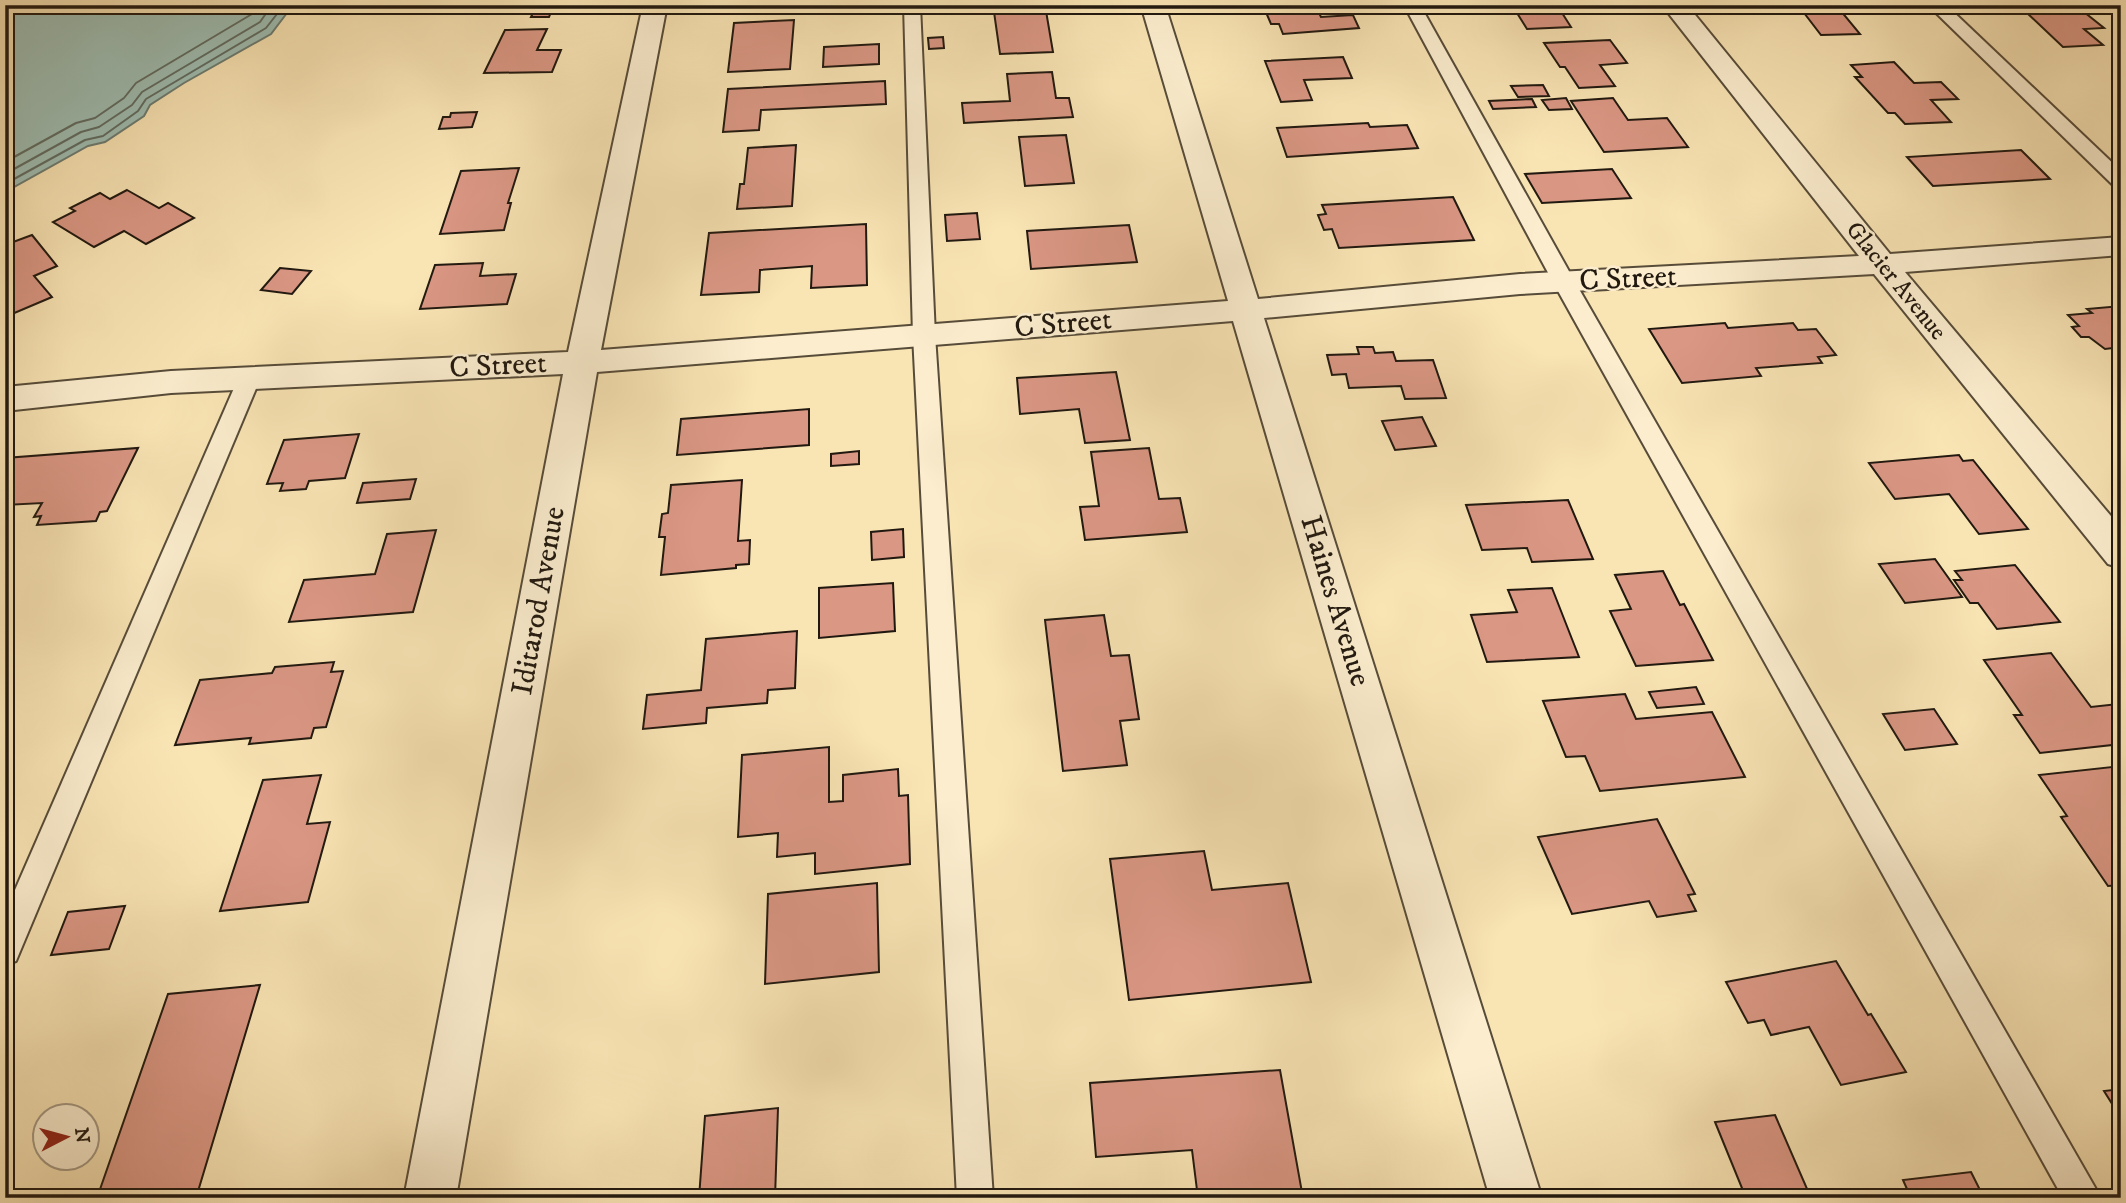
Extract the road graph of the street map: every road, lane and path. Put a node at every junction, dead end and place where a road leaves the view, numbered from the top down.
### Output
1 (655, 5) edge
2 (912, 5) edge
3 (1153, 5) edge
4 (1412, 5) edge
5 (1674, 5) edge
6 (1936, 5) edge
7 (2121, 182) edge
8 (2121, 246) edge
9 (1882, 264) junction
10 (1564, 282) junction
11 (1247, 310) junction
12 (925, 335) junction
13 (582, 362) junction
14 (249, 379) junction
15 (5, 399) edge
16 (2121, 554) edge
17 (5, 950) edge
18 (430, 1198) edge
19 (975, 1198) edge
20 (1516, 1198) edge
21 (2083, 1198) edge

1 - 13 street, Iditarod Avenue
2 - 12 lane
3 - 11 street, Haines Avenue
4 - 10 lane
5 - 9 street, Glacier Avenue
6 - 7 lane
8 - 9 street, C Street
9 - 10 street, C Street
9 - 16 street, Glacier Avenue
10 - 11 street, C Street
10 - 21 lane
11 - 12 street, C Street
11 - 20 street, Haines Avenue
12 - 13 street, C Street
12 - 19 lane
13 - 14 street, C Street
13 - 18 street, Iditarod Avenue
14 - 15 street, C Street
14 - 17 lane

